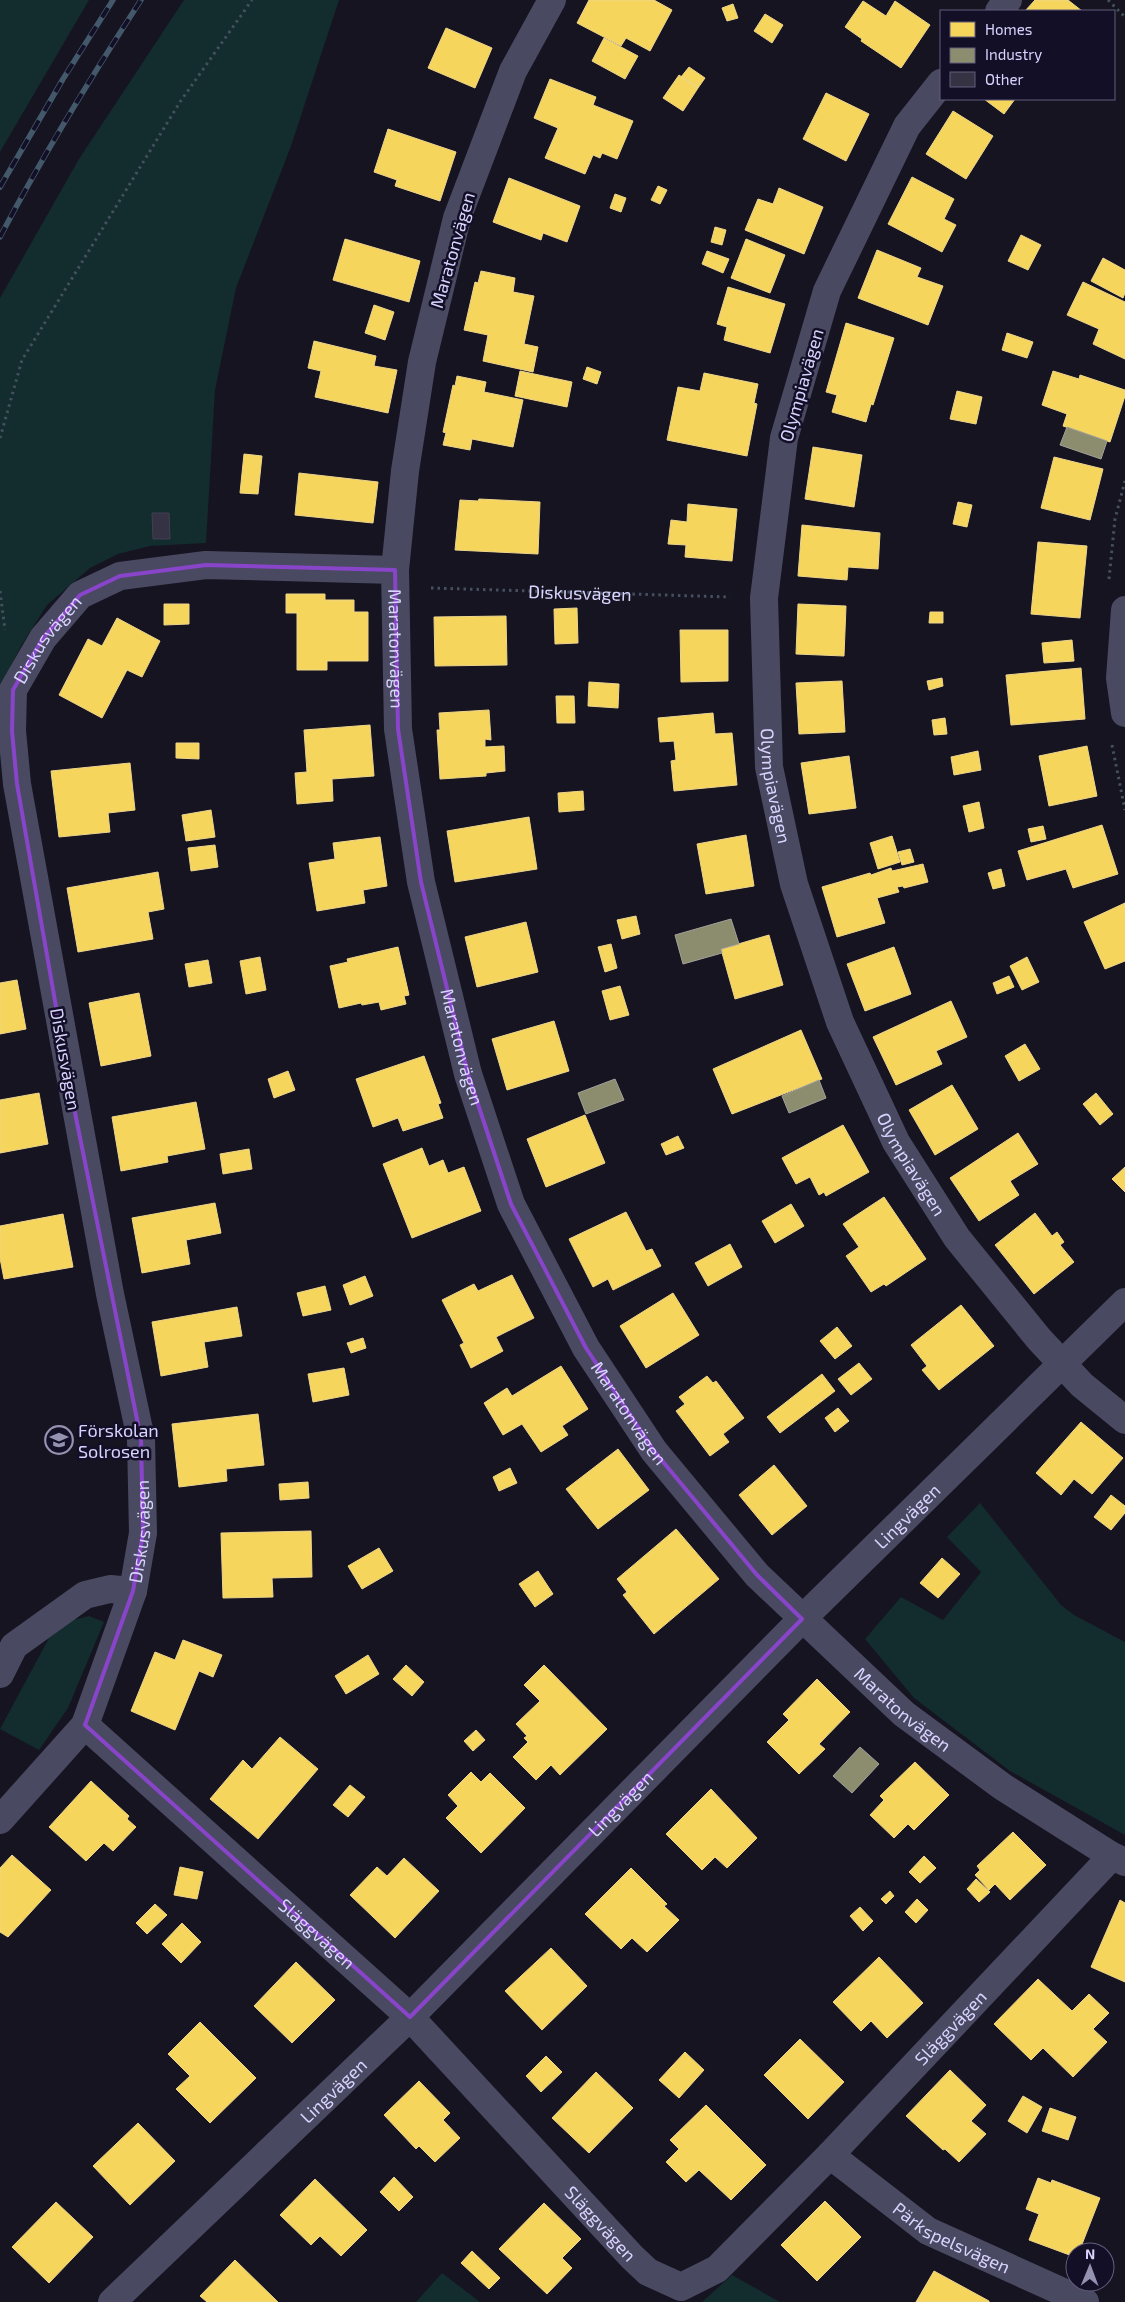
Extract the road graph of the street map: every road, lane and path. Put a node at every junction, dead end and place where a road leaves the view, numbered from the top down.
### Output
1 (252, 0) edge
2 (552, 0) edge
3 (1008, 0) edge
4 (1108, 0) edge
5 (1000, 10) edge
6 (1125, 17) edge
7 (940, 84) edge
8 (0, 438) edge
9 (395, 578) junction
10 (764, 598) junction
11 (1125, 610) edge
12 (1125, 713) edge
13 (1125, 1302) edge
14 (1063, 1364) junction
15 (1125, 1420) edge
16 (133, 1591) junction
17 (802, 1619) junction
18 (0, 1674) edge
19 (85, 1726) junction
20 (0, 1820) edge
21 (1119, 1859) edge
22 (410, 2016) junction
23 (830, 2155) junction
24 (112, 2302) edge
25 (1085, 2302) edge

1 - 8 path
2 - 9 street, Maratonvägen
3 - 5 street
4 - 6 path
7 - 10 street, Olympiavägen
9 - 10 path, Diskusvägen
9 - 16 street, Diskusvägen
9 - 17 street, Maratonvägen
10 - 14 street, Olympiavägen
11 - 12 street
13 - 14 street, Lingvägen
14 - 15 street, Olympiavägen
14 - 17 street, Lingvägen
16 - 18 street
16 - 19 street, Diskusvägen
17 - 21 street, Maratonvägen
17 - 22 street, Lingvägen
19 - 20 street, Diskusvägen
19 - 22 street, Släggvägen
21 - 23 street, Släggvägen
22 - 23 street, Släggvägen
22 - 24 street, Lingvägen
23 - 25 street, Pärkspelsvägen

